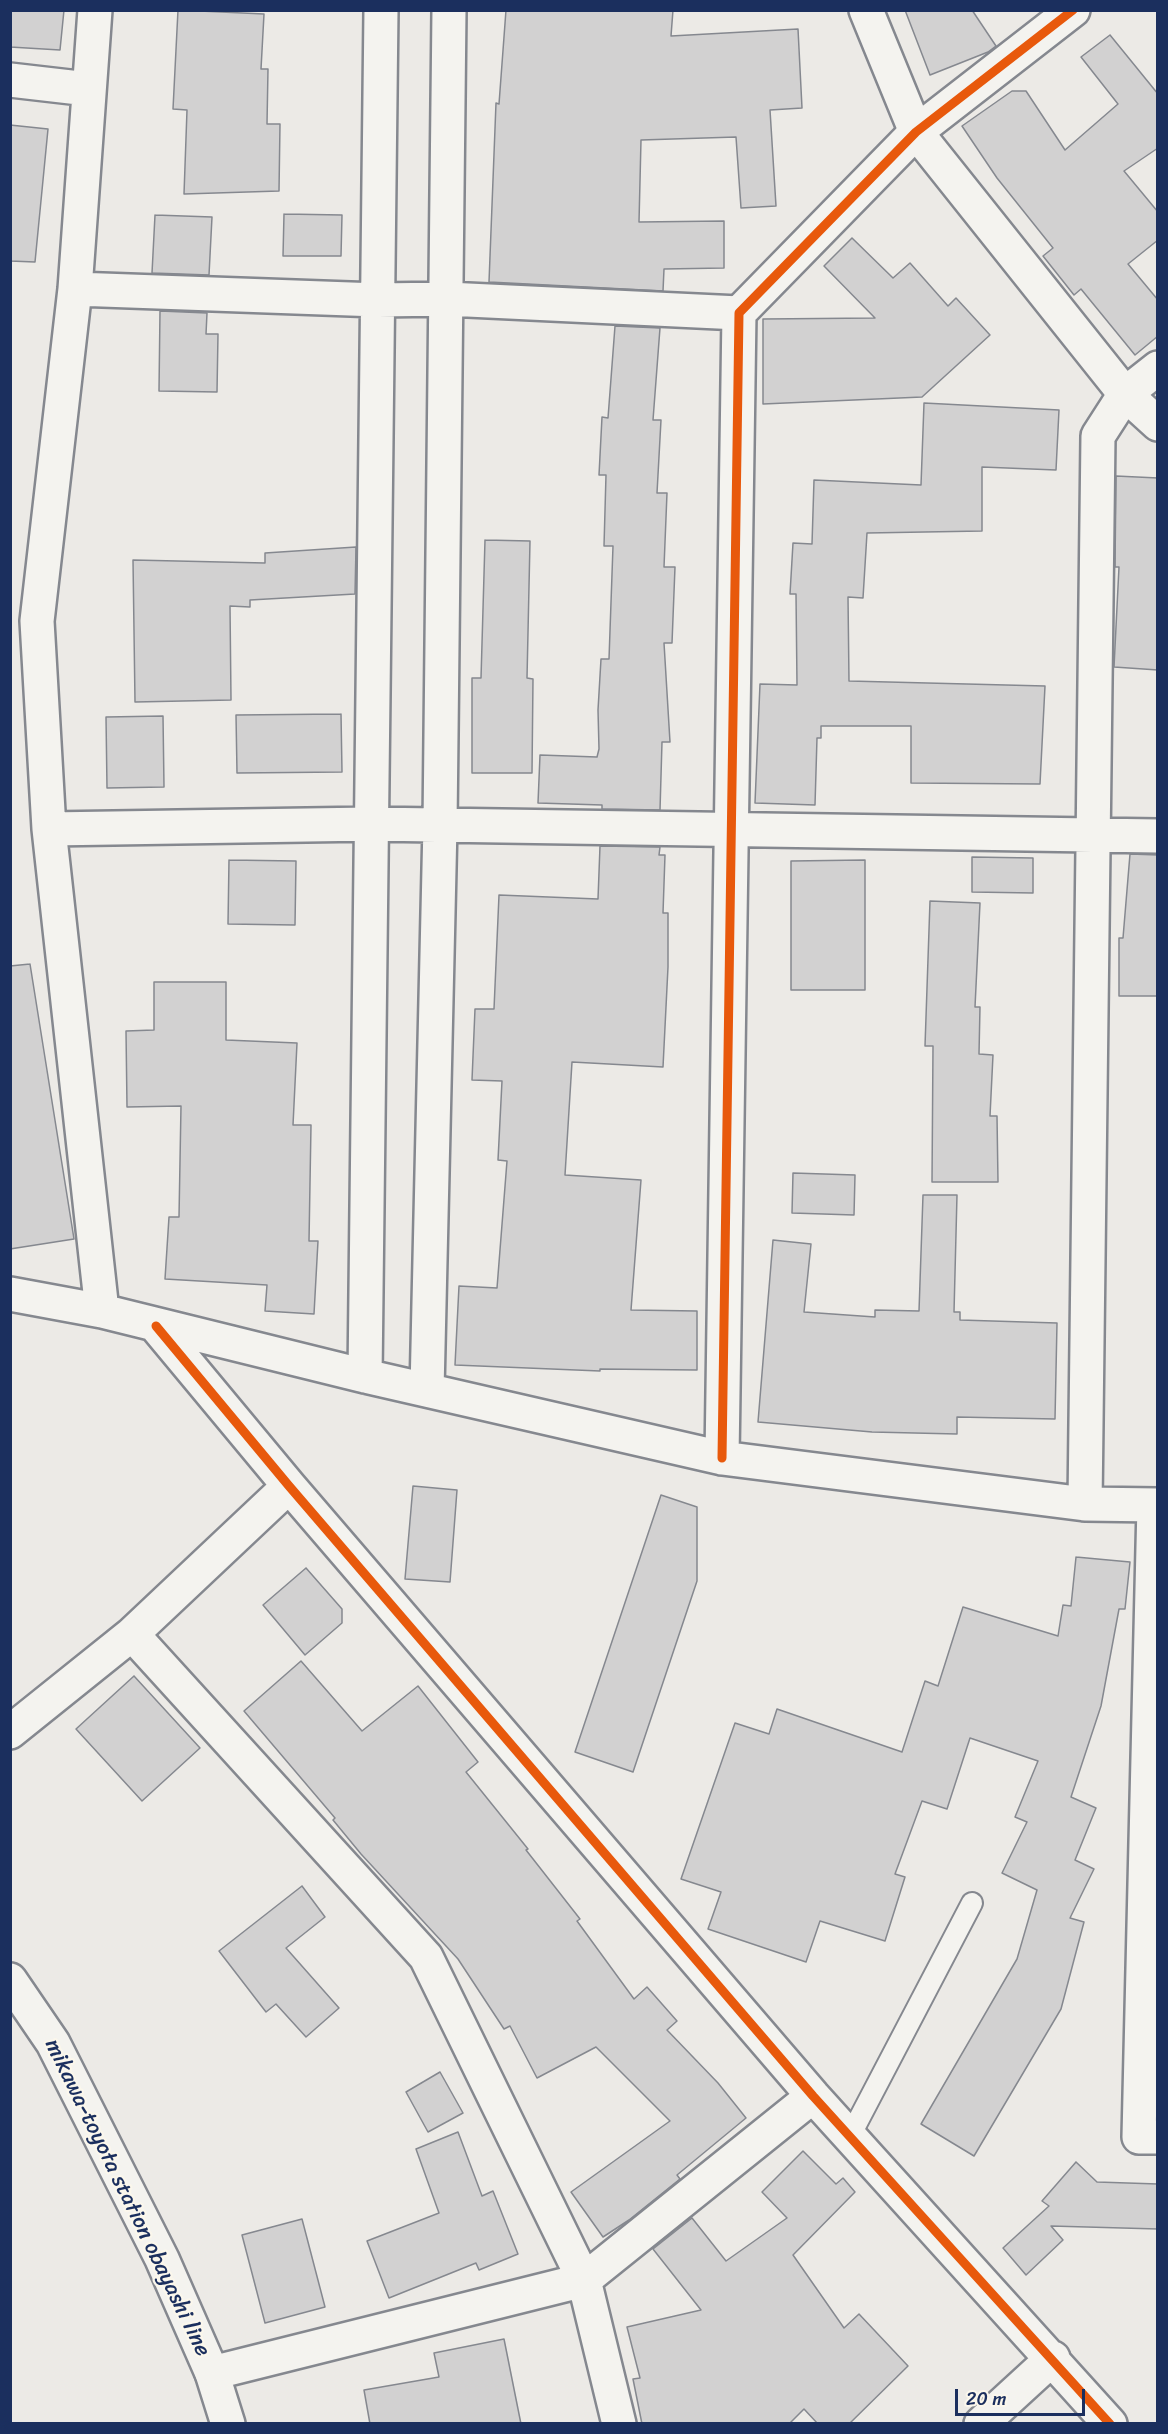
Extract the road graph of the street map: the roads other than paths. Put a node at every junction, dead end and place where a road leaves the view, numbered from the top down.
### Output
1 (95, 10) edge
2 (381, 10) edge
3 (449, 10) edge
4 (866, 10) edge
5 (1072, 10) edge
6 (10, 80) edge
7 (88, 89) junction
8 (916, 132) junction
9 (75, 289) junction
10 (447, 299) junction
11 (378, 300) junction
12 (739, 314) junction
13 (1158, 368) edge
14 (1125, 394) junction
15 (1158, 424) edge
16 (24, 620) edge
17 (371, 824) junction
18 (440, 825) junction
19 (731, 828) junction
20 (49, 829) junction
21 (1094, 835) junction
22 (1158, 836) edge
23 (10, 1294) edge
24 (102, 1311) junction
25 (156, 1326) junction
26 (366, 1376) junction
27 (428, 1390) junction
28 (722, 1458) junction
29 (289, 1486) junction
30 (1085, 1504) junction
31 (1156, 1505) edge
32 (132, 1634) junction
33 (10, 1732) edge
34 (1153, 1748) edge
35 (972, 1903) dead end
36 (10, 1980) edge
37 (813, 2096) junction
38 (1158, 2137) edge
39 (849, 2138) junction
40 (584, 2280) junction
41 (1053, 2358) junction
42 (212, 2373) junction
43 (228, 2424) edge
44 (619, 2424) edge
45 (981, 2424) edge
46 (1110, 2424) edge

1 - 7 street
2 - 11 street
3 - 10 street
4 - 8 street
5 - 8 street
6 - 7 street
7 - 9 street
8 - 12 street
8 - 14 street
9 - 11 street
9 - 16 street
10 - 11 street
10 - 12 street
10 - 18 street
11 - 17 street
12 - 19 street
13 - 14 street
14 - 15 street
14 - 21 street
16 - 20 street
17 - 18 street
17 - 20 street
17 - 26 street
18 - 19 street
18 - 27 street
19 - 21 street
19 - 28 street
20 - 24 street
21 - 22 street
21 - 30 street
23 - 24 street
24 - 25 street
25 - 26 street
25 - 29 street
26 - 27 street
27 - 28 street
28 - 30 street
29 - 32 street
29 - 37 street
30 - 31 street
31 - 34 street
32 - 33 street
32 - 40 street
34 - 38 street
35 - 39 lane
36 - 42 street, mikawa-toyota station obayashi line
37 - 39 street
37 - 40 street
39 - 41 street
40 - 42 street
40 - 44 street
41 - 45 street
41 - 46 street
42 - 43 street, mikawa-toyota station obayashi line

